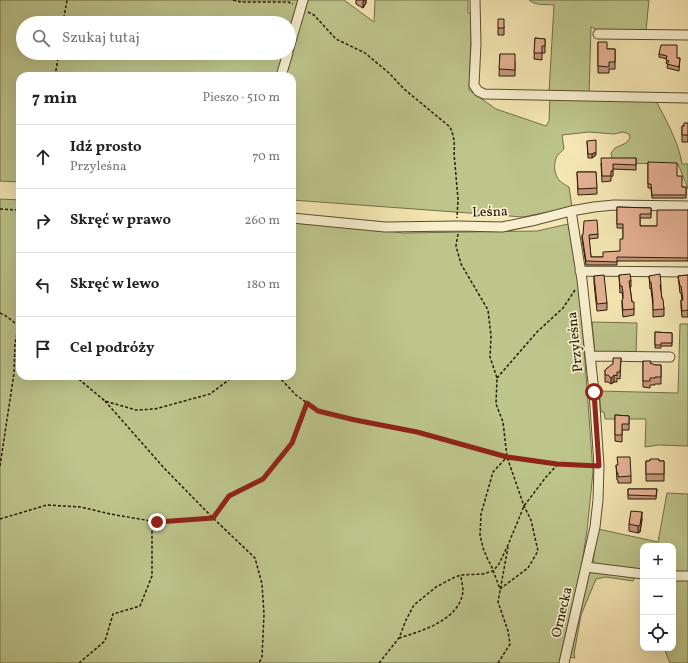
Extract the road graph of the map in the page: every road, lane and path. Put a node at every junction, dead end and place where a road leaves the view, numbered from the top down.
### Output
1 (67, 0) edge
2 (233, 0) edge
3 (475, 0) edge
4 (302, 4) edge
5 (64, 16) edge
6 (296, 24) edge
7 (598, 34) dead end
8 (688, 35) edge
9 (58, 60) edge
10 (286, 60) edge
11 (56, 72) edge
12 (282, 72) edge
13 (688, 98) edge
14 (688, 206) edge
15 (0, 209) edge
16 (16, 210) edge
17 (571, 211) junction
18 (296, 218) edge
19 (458, 226) junction
20 (688, 272) edge
21 (581, 275) junction
22 (0, 313) edge
23 (16, 324) edge
24 (16, 339) edge
25 (590, 356) junction
26 (670, 357) dead end
27 (497, 378) junction
28 (80, 380) edge
29 (229, 380) edge
30 (282, 380) edge
31 (105, 401) junction
32 (307, 403) junction
33 (507, 457) junction
34 (557, 464) junction
35 (0, 466) edge
36 (599, 466) junction
37 (524, 506) junction
38 (213, 518) junction
39 (0, 519) edge
40 (152, 521) junction
41 (508, 545) junction
42 (586, 567) junction
43 (493, 571) junction
44 (640, 574) edge
45 (461, 575) junction
46 (676, 576) edge
47 (688, 576) edge
48 (500, 589) junction
49 (399, 638) junction
50 (79, 663) edge
51 (260, 663) edge
52 (379, 663) edge
53 (498, 663) edge
54 (564, 663) edge

1 - 5 path
2 - 4 path
3 - 13 street
4 - 6 street
4 - 19 path
7 - 8 street
9 - 11 path
10 - 12 street
14 - 17 street, Leśna
15 - 16 path
17 - 19 street, Leśna
17 - 21 street, Przyleśna
18 - 19 street, Leśna
19 - 27 path
20 - 21 street
21 - 25 street, Przyleśna
21 - 27 path
22 - 23 path
24 - 35 path
25 - 26 street
25 - 36 street, Przyleśna
27 - 33 path
28 - 31 path
29 - 31 path
30 - 32 path
31 - 38 path
32 - 33 path
32 - 38 path
33 - 34 path
33 - 37 path
33 - 43 path
34 - 36 path
34 - 37 path
36 - 42 street, Przyleśna
37 - 41 path
37 - 48 path
38 - 40 path
38 - 51 path
39 - 40 path
40 - 50 path
41 - 43 path
41 - 48 path
42 - 44 street
42 - 54 street, Ornecka
43 - 45 path
43 - 48 path
45 - 49 path
45 - 49 path
46 - 47 street
48 - 53 path
49 - 52 path

